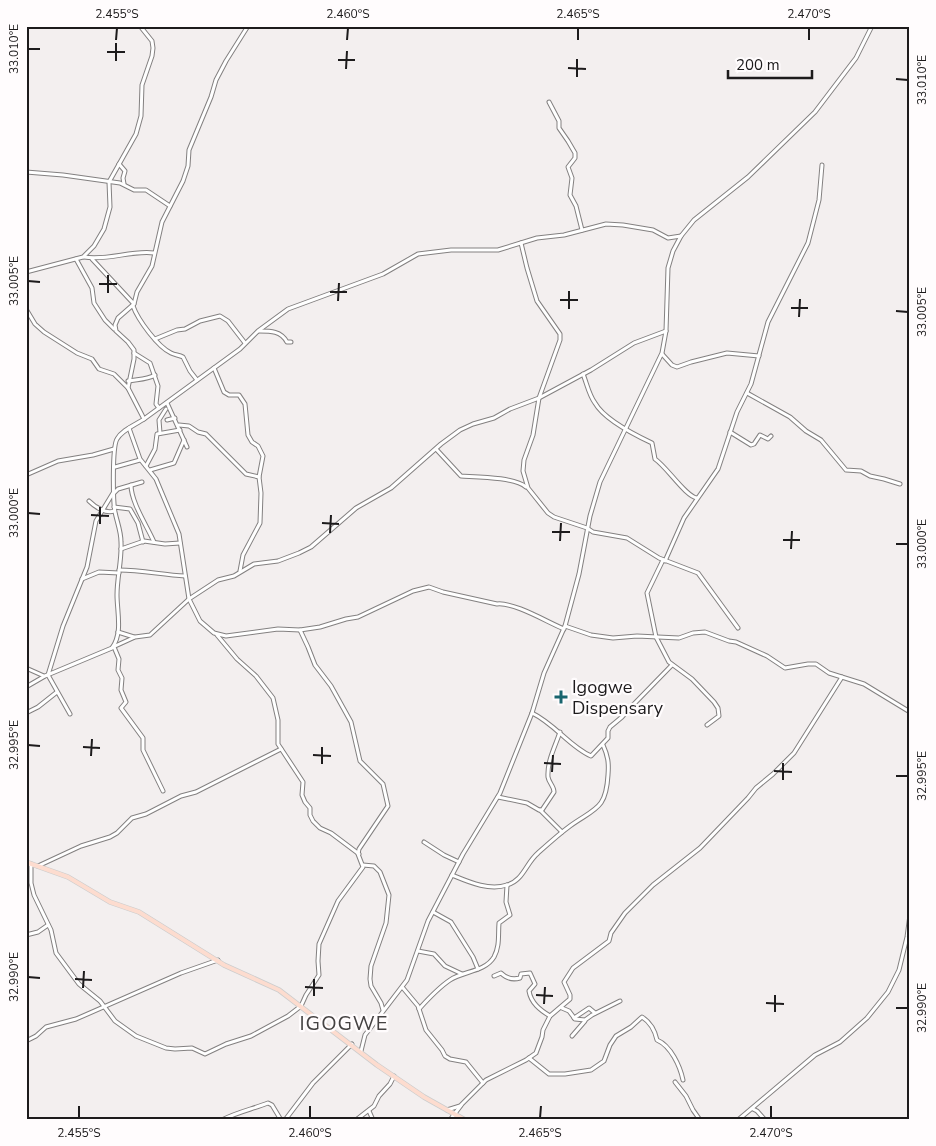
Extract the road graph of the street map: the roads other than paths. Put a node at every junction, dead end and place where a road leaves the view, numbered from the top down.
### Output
1 (140, 26) edge
2 (248, 26) edge
3 (872, 26) edge
4 (550, 102) dead end
5 (119, 164) junction
6 (822, 165) dead end
7 (26, 172) edge
8 (109, 182) junction
9 (117, 182) junction
10 (124, 184) junction
11 (109, 190) junction
12 (170, 206) junction
13 (582, 230) junction
14 (681, 236) junction
15 (521, 243) junction
16 (155, 253) junction
17 (83, 257) junction
18 (76, 259) junction
19 (92, 259) junction
20 (26, 272) edge
21 (133, 305) junction
22 (27, 312) edge
23 (114, 329) junction
24 (258, 331) junction
25 (666, 331) junction
26 (155, 339) junction
27 (292, 342) dead end
28 (245, 344) junction
29 (134, 354) junction
30 (662, 354) junction
31 (759, 356) junction
32 (214, 368) junction
33 (583, 374) junction
34 (155, 375) junction
35 (197, 380) junction
36 (128, 381) junction
37 (128, 388) junction
38 (748, 392) junction
39 (540, 398) junction
40 (168, 402) junction
41 (160, 408) junction
42 (166, 409) junction
43 (171, 410) junction
44 (175, 418) junction
45 (144, 419) junction
46 (167, 420) dead end
47 (179, 426) junction
48 (129, 428) junction
49 (627, 428) junction
50 (180, 430) junction
51 (730, 432) junction
52 (160, 433) junction
53 (771, 436) dead end
54 (184, 440) junction
55 (187, 447) dead end
56 (114, 449) junction
57 (436, 449) junction
58 (141, 460) junction
59 (146, 466) junction
60 (114, 467) junction
61 (149, 470) junction
62 (26, 475) edge
63 (258, 477) junction
64 (142, 482) dead end
65 (900, 484) dead end
66 (131, 485) junction
67 (528, 488) junction
68 (113, 494) junction
69 (697, 498) junction
70 (89, 501) dead end
71 (102, 510) junction
72 (113, 510) junction
73 (587, 528) junction
74 (143, 542) junction
75 (154, 542) junction
76 (180, 543) junction
77 (121, 549) junction
78 (664, 560) junction
79 (119, 572) junction
80 (240, 572) junction
81 (185, 576) junction
82 (82, 579) junction
83 (189, 599) junction
84 (565, 627) junction
85 (738, 628) dead end
86 (300, 630) junction
87 (118, 632) junction
88 (216, 634) junction
89 (135, 637) junction
90 (656, 637) junction
91 (113, 647) junction
92 (672, 665) junction
93 (26, 668) edge
94 (46, 676) junction
95 (842, 677) junction
96 (26, 687) edge
97 (57, 692) junction
98 (910, 712) edge
99 (26, 713) edge
100 (532, 713) junction
101 (70, 714) dead end
102 (707, 725) dead end
103 (560, 732) junction
104 (603, 745) junction
105 (281, 748) junction
106 (163, 791) dead end
107 (498, 796) junction
108 (539, 810) junction
109 (562, 832) junction
110 (424, 842) dead end
111 (359, 854) junction
112 (459, 862) junction
113 (28, 863) edge
114 (363, 865) junction
115 (38, 866) junction
116 (452, 875) junction
117 (507, 886) junction
118 (433, 912) junction
119 (910, 915) edge
120 (48, 925) junction
121 (26, 935) edge
122 (418, 951) junction
123 (218, 960) junction
124 (478, 969) junction
125 (462, 974) junction
126 (494, 976) dead end
127 (403, 988) junction
128 (620, 1001) dead end
129 (301, 1006) junction
130 (105, 1007) junction
131 (561, 1008) junction
132 (419, 1009) junction
133 (383, 1011) junction
134 (595, 1013) junction
135 (550, 1016) junction
136 (574, 1018) junction
137 (585, 1020) junction
138 (572, 1036) dead end
139 (26, 1041) edge
140 (352, 1044) junction
141 (361, 1051) junction
142 (529, 1058) junction
143 (394, 1076) junction
144 (683, 1080) dead end
145 (675, 1082) dead end
146 (483, 1083) junction
147 (460, 1106) junction
148 (752, 1109) junction
149 (445, 1110) junction
150 (369, 1111) junction
151 (454, 1114) junction
152 (222, 1120) edge
153 (281, 1120) edge
154 (285, 1120) edge
155 (356, 1120) edge
156 (373, 1120) edge
157 (450, 1120) edge
158 (465, 1120) edge
159 (700, 1120) edge
160 (738, 1120) edge
161 (765, 1120) edge

1 - 5 street
2 - 12 street
3 - 14 street
4 - 13 street
5 - 8 street
5 - 10 street
6 - 31 street
7 - 8 street
8 - 9 street
8 - 11 street
9 - 10 street
9 - 11 street
10 - 12 street
11 - 17 street
12 - 16 street
13 - 14 street
13 - 15 street
14 - 25 street
15 - 24 street
15 - 39 street
16 - 19 street
16 - 21 street
17 - 18 street
17 - 19 street
18 - 20 street
18 - 23 street
19 - 21 street
21 - 23 street
21 - 26 street
22 - 37 street
23 - 29 street
24 - 27 street
24 - 28 street
25 - 30 street
25 - 33 street
26 - 28 street
26 - 35 street
28 - 32 street
29 - 34 street
29 - 36 street
30 - 31 street
30 - 49 street
31 - 38 street
32 - 35 street
32 - 63 street
33 - 39 street
33 - 49 street
34 - 36 street
34 - 41 street
35 - 40 street
36 - 37 street
37 - 45 street
38 - 51 street
38 - 65 street
39 - 57 street
39 - 67 street
40 - 41 street
40 - 43 street
41 - 42 street
41 - 45 street
42 - 43 street
42 - 52 street
43 - 44 street
44 - 46 street
44 - 47 street
45 - 48 street
47 - 50 street
47 - 63 street
48 - 56 street
48 - 58 street
49 - 69 street
49 - 73 street
50 - 52 street
50 - 54 street
51 - 53 street
51 - 69 street
52 - 59 street
54 - 55 street
54 - 61 street
56 - 60 street
56 - 62 street
57 - 67 street
57 - 80 street
58 - 59 street
58 - 60 street
59 - 61 street
60 - 68 street
61 - 76 street
63 - 80 street
64 - 66 street
66 - 68 street
66 - 75 street
67 - 73 street
68 - 71 street
68 - 72 street
69 - 78 street
70 - 71 street
71 - 72 street
71 - 82 street
72 - 74 street
72 - 77 street
73 - 78 street
73 - 84 street
74 - 75 street
74 - 77 street
75 - 76 street
76 - 81 street
77 - 79 street
78 - 85 street
78 - 90 street
79 - 81 street
79 - 82 street
79 - 87 street
80 - 83 street
81 - 83 street
82 - 94 street
83 - 88 street
83 - 89 street
84 - 86 street
84 - 90 street
84 - 100 street
86 - 88 street
86 - 111 street
87 - 89 street
87 - 91 street
88 - 105 street
89 - 91 street
90 - 92 street
90 - 95 street
91 - 94 street
91 - 106 street
92 - 102 street
92 - 104 street
93 - 94 street
94 - 96 street
94 - 97 street
95 - 98 street
95 - 131 street
97 - 99 street
97 - 101 street
100 - 103 street
100 - 107 street
103 - 104 street
103 - 108 street
104 - 109 street
105 - 111 street
105 - 115 street
107 - 108 street
107 - 112 street
108 - 109 street
109 - 117 street
110 - 112 street
111 - 114 street
112 - 116 street
113 - 115 main road
113 - 120 street
114 - 129 street
114 - 133 street
115 - 123 main road
116 - 117 street
116 - 118 street
117 - 124 street
118 - 122 street
118 - 124 street
119 - 148 street
120 - 121 street
120 - 130 street
122 - 125 street
122 - 127 street
123 - 129 main road
123 - 130 street
124 - 125 street
125 - 132 street
126 - 135 street
127 - 132 street
127 - 133 street
128 - 134 street
129 - 130 street
129 - 140 main road
130 - 139 street
131 - 135 street
131 - 136 street
132 - 146 street
133 - 141 street
134 - 136 street
134 - 137 street
135 - 142 street
136 - 137 street
137 - 138 street
140 - 141 main road
140 - 154 street
141 - 143 main road
142 - 144 street
142 - 146 street
143 - 149 main road
143 - 150 street
145 - 159 street
146 - 147 street
147 - 149 street
147 - 151 street
148 - 160 street
148 - 161 street
149 - 151 main road
150 - 155 street
150 - 156 street
151 - 157 street
151 - 158 main road
152 - 153 street

